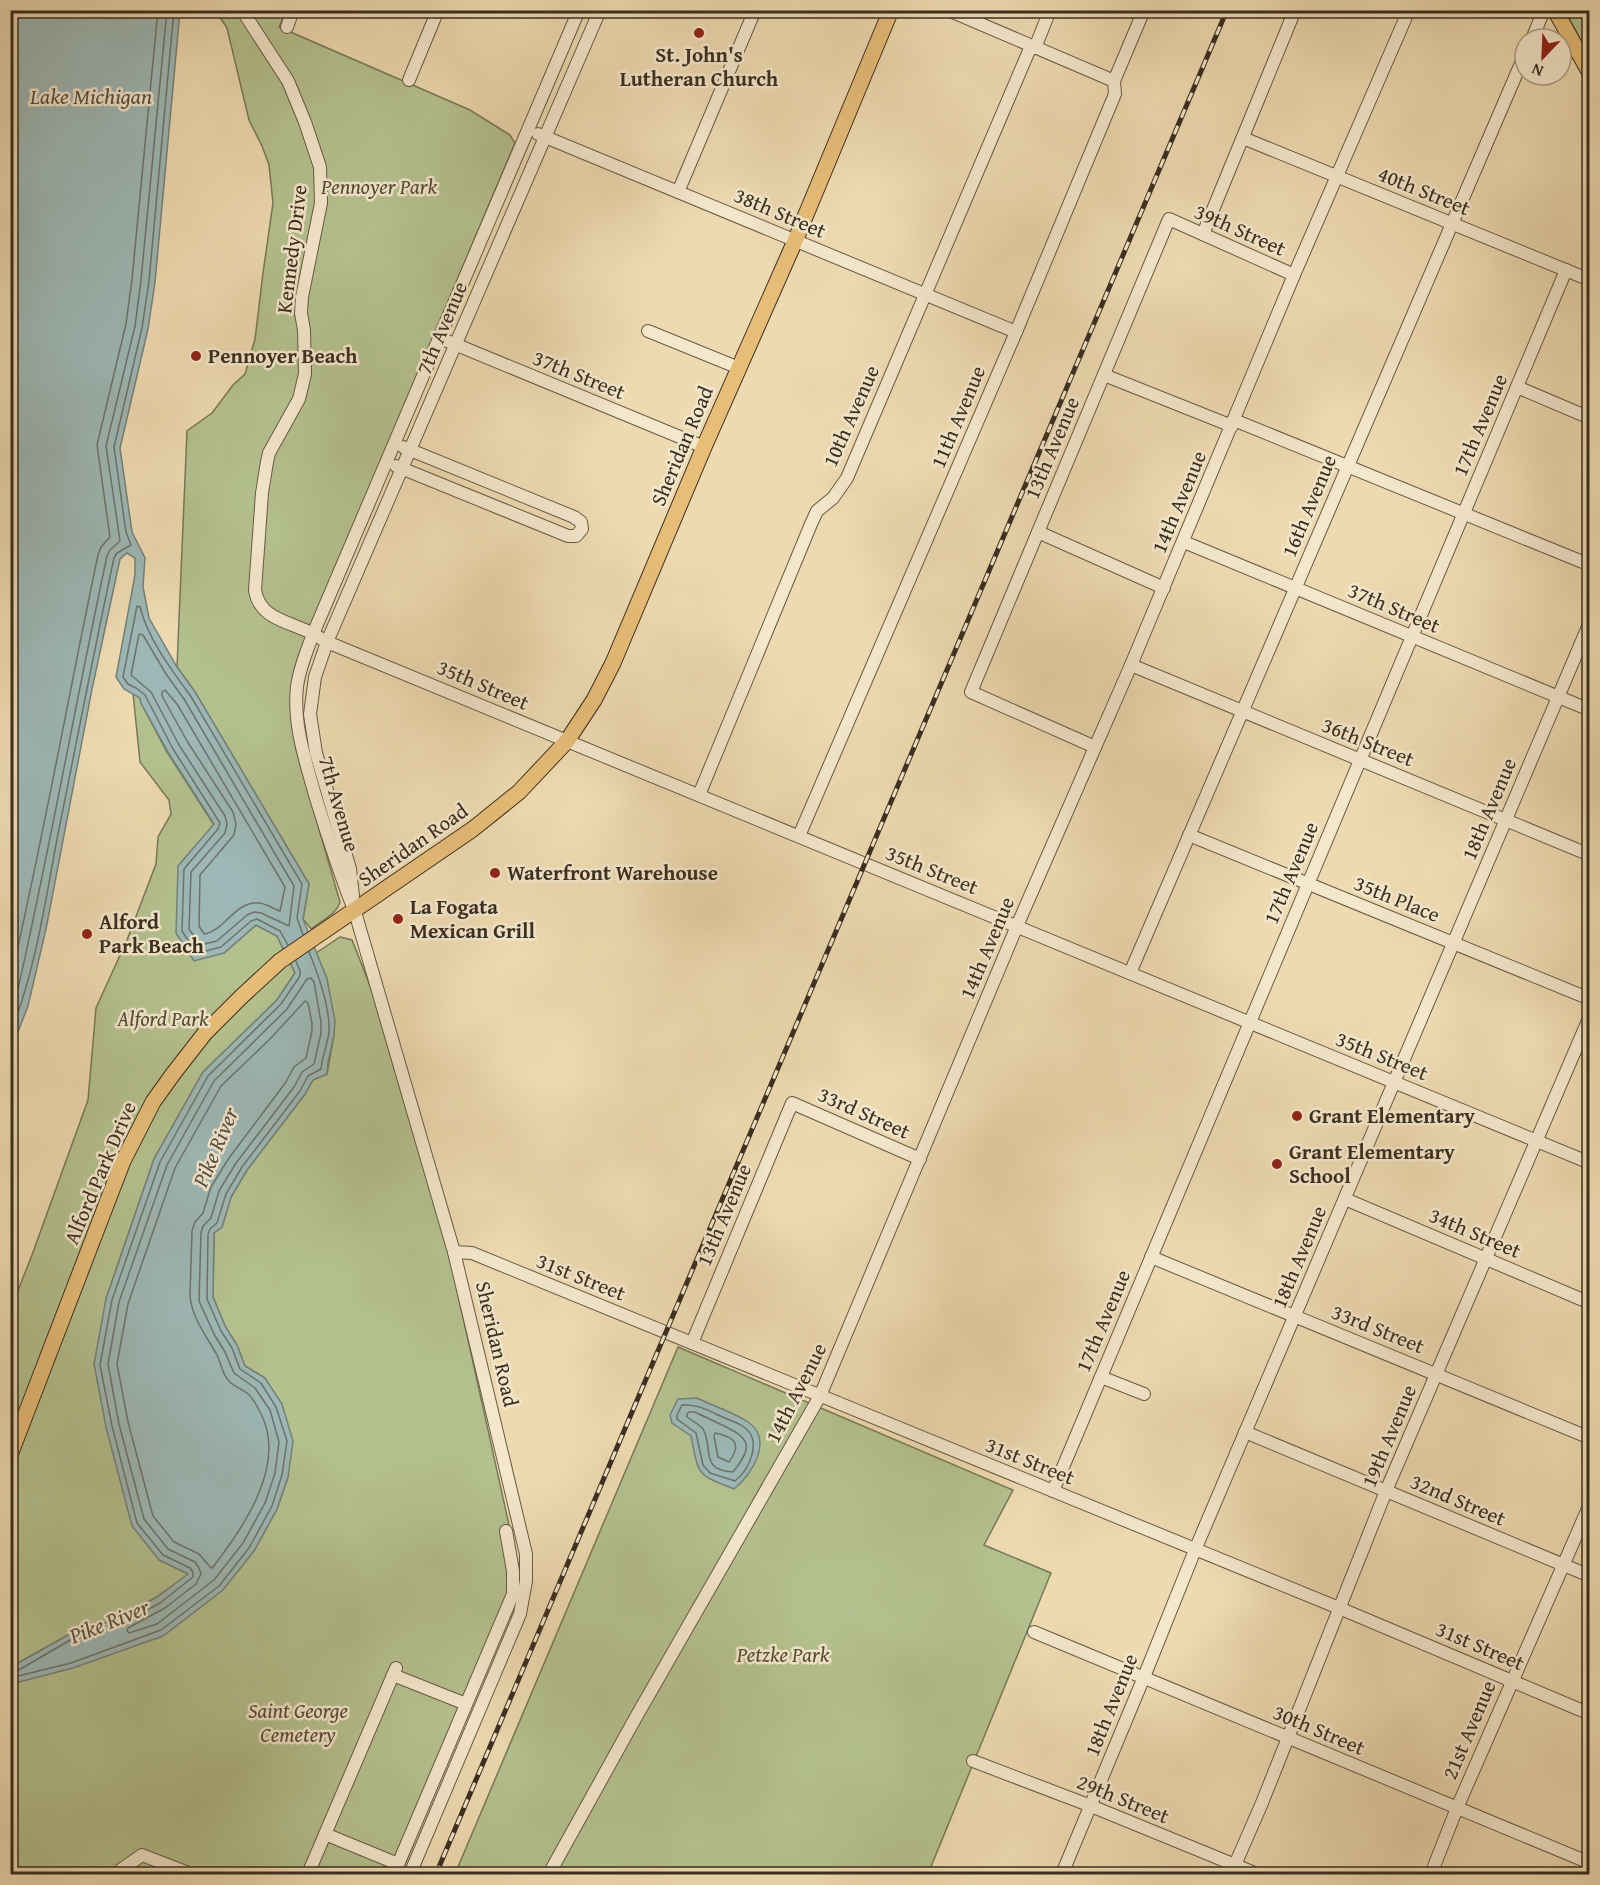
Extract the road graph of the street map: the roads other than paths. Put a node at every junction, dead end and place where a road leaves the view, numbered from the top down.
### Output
1 (242, 10) edge
2 (293, 10) edge
3 (438, 10) edge
4 (579, 10) edge
5 (600, 10) edge
6 (755, 10) edge
7 (891, 10) edge
8 (948, 10) edge
9 (1050, 10) edge
10 (1144, 10) edge
11 (1295, 10) edge
12 (1409, 10) edge
13 (1544, 10) edge
14 (1555, 10) edge
15 (286, 27) dead end
16 (1537, 27) edge
17 (1033, 47) junction
18 (1590, 73) edge
19 (409, 80) dead end
20 (1114, 81) junction
21 (1513, 82) edge
22 (528, 130) junction
23 (544, 136) junction
24 (1243, 138) junction
25 (1337, 176) junction
26 (678, 192) junction
27 (1169, 219) joint
28 (1452, 224) junction
29 (1203, 234) junction
30 (795, 241) junction
31 (1566, 270) junction
32 (1294, 276) junction
33 (1590, 280) edge
34 (925, 293) junction
35 (648, 331) dead end
36 (1016, 332) junction
37 (440, 338) junction
38 (456, 345) junction
39 (739, 368) junction
40 (1104, 375) junction
41 (1517, 387) junction
42 (1590, 418) edge
43 (1233, 423) junction
44 (395, 443) junction
45 (704, 447) junction
46 (410, 450) junction
47 (387, 462) junction
48 (1347, 466) junction
49 (402, 469) junction
50 (1464, 514) junction
51 (1038, 532) junction
52 (1184, 542) junction
53 (1590, 566) edge
54 (1164, 588) junction
55 (1295, 588) junction
56 (1590, 622) edge
57 (313, 634) junction
58 (1412, 637) junction
59 (327, 642) junction
60 (1131, 665) junction
61 (1558, 697) junction
62 (1242, 711) junction
63 (1590, 711) edge
64 (567, 741) junction
65 (1095, 747) junction
66 (1360, 760) junction
67 (699, 795) junction
68 (1505, 820) junction
69 (1189, 835) junction
70 (799, 836) junction
71 (1590, 855) edge
72 (1308, 883) junction
73 (355, 912) junction
74 (1017, 926) junction
75 (1453, 943) junction
76 (1130, 973) junction
77 (1590, 999) edge
78 (1590, 1016) edge
79 (1250, 1022) junction
80 (1394, 1082) junction
81 (792, 1103) joint
82 (1536, 1140) junction
83 (920, 1159) junction
84 (1590, 1163) edge
85 (1345, 1199) junction
86 (454, 1252) junction
87 (1152, 1257) junction
88 (1486, 1259) junction
89 (1590, 1303) edge
90 (1295, 1316) junction
91 (692, 1343) junction
92 (1437, 1374) junction
93 (1101, 1377) junction
94 (1143, 1394) dead end
95 (820, 1396) junction
96 (1245, 1432) junction
97 (1590, 1438) edge
98 (10, 1455) edge
99 (1053, 1491) junction
100 (1386, 1491) junction
101 (1590, 1504) edge
102 (506, 1531) dead end
103 (1196, 1550) junction
104 (1562, 1564) junction
105 (1590, 1576) edge
106 (1339, 1608) junction
107 (1034, 1632) dead end
108 (1144, 1677) junction
109 (1512, 1681) junction
110 (466, 1704) junction
111 (1590, 1714) edge
112 (1287, 1738) junction
113 (973, 1761) dead end
114 (1091, 1806) junction
115 (1457, 1808) junction
116 (325, 1834) junction
117 (1590, 1863) edge
118 (396, 1870) edge
119 (1233, 1870) edge
120 (117, 1875) edge
121 (191, 1875) edge
122 (308, 1875) edge
123 (410, 1875) edge
124 (549, 1875) edge
125 (1062, 1875) edge
126 (1257, 1875) edge
127 (1431, 1875) edge

1 - 57 street, Kennedy Drive
2 - 15 street
3 - 19 street
4 - 22 street, 7th Avenue
5 - 23 street, 7th Avenue
6 - 26 street
7 - 30 main road, Sheridan Road
8 - 17 street
9 - 17 street, 10th Avenue
10 - 20 street, 11th Avenue
11 - 24 street
12 - 25 street, 14th Avenue
13 - 16 street
14 - 18 main road
17 - 20 street
17 - 34 street, 10th Avenue
20 - 36 street, 11th Avenue
21 - 28 street, 16th Avenue
22 - 23 street, 38th Street
22 - 37 street, 7th Avenue
23 - 26 street, 38th Street
23 - 38 street, 7th Avenue
24 - 25 street, 40th Street
24 - 29 street
25 - 28 street, 40th Street
25 - 32 street, 14th Avenue
26 - 30 street, 38th Street
27 - 29 street, 39th Street
27 - 40 street, 13th Avenue
28 - 31 street, 40th Street
28 - 48 street, 16th Avenue
29 - 32 street, 39th Street
30 - 34 street, 38th Street
30 - 39 main road, Sheridan Road
31 - 33 street, 40th Street
31 - 41 street, 17th Avenue
32 - 43 street, 14th Avenue
34 - 36 street, 38th Street
34 - 67 street, 10th Avenue
35 - 39 street
36 - 70 street, 11th Avenue
37 - 38 street, 37th Street
37 - 44 street, 7th Avenue
38 - 45 street, 37th Street
38 - 46 street, 7th Avenue
39 - 45 main road, Sheridan Road
40 - 43 street
40 - 51 street, 13th Avenue
41 - 42 street
41 - 50 street, 17th Avenue
43 - 48 street
43 - 52 street, 14th Avenue
44 - 46 street
44 - 47 street, 7th Avenue
45 - 64 main road, Sheridan Road
46 - 49 street, 7th Avenue
46 - 49 street
47 - 49 street
47 - 57 street, 7th Avenue
48 - 50 street
48 - 55 street, 16th Avenue
49 - 59 street, 7th Avenue
50 - 53 street
50 - 58 street, 17th Avenue
51 - 54 street
51 - 65 street, 13th Avenue
52 - 54 street, 14th Avenue
52 - 55 street, 37th Street
54 - 60 street, 14th Avenue
55 - 58 street, 37th Street
55 - 62 street, 16th Avenue
56 - 61 street, 18th Avenue
57 - 59 street, Kennedy Drive
57 - 73 street, 7th Avenue
58 - 61 street, 37th Street
58 - 66 street, 17th Avenue
59 - 64 street, 35th Street
59 - 73 street, 7th Avenue
60 - 62 street, 36th Street
60 - 65 street, 14th Avenue
61 - 63 street, 37th Street
61 - 68 street, 18th Avenue
62 - 66 street, 36th Street
62 - 69 street, 16th Avenue
64 - 67 street, 35th Street
64 - 73 main road, Sheridan Road
65 - 74 street, 14th Avenue
66 - 68 street, 36th Street
66 - 72 street, 17th Avenue
67 - 70 street, 35th Street
68 - 71 street, 36th Street
68 - 75 street, 18th Avenue
69 - 72 street, 35th Place
69 - 76 street, 16th Avenue
70 - 74 street, 35th Street
72 - 75 street, 35th Place
72 - 79 street, 17th Avenue
73 - 86 street, Sheridan Road
73 - 98 main road, Alford Park Drive
74 - 76 street, 35th Street
74 - 83 street, 14th Avenue
75 - 77 street, 35th Place
75 - 80 street, 18th Avenue
76 - 79 street, 35th Street
78 - 82 street, 19th Avenue
79 - 80 street, 35th Street
79 - 87 street, 17th Avenue
80 - 82 street, 35th Street
80 - 85 street, 18th Avenue
81 - 83 street, 33rd Street
81 - 91 street, 13th Avenue
82 - 84 street, 35th Street
82 - 88 street, 19th Avenue
83 - 95 street, 14th Avenue
85 - 88 street, 34th Street
85 - 90 street, 18th Avenue
86 - 91 street, 31st Street
86 - 123 street, Sheridan Road
87 - 90 street, 33rd Street
87 - 93 street, 17th Avenue
88 - 89 street, 34th Street
88 - 92 street, 19th Avenue
90 - 92 street, 33rd Street
90 - 96 street, 18th Avenue
91 - 95 street, 31st Street
92 - 97 street, 33rd Street
92 - 100 street, 19th Avenue
93 - 94 street
93 - 99 street, 17th Avenue
95 - 99 street, 31st Street
95 - 124 street, 14th Avenue
96 - 100 street, 32nd Street
96 - 103 street, 18th Avenue
99 - 103 street, 31st Street
100 - 104 street, 32nd Street
100 - 106 street, 19th Avenue
101 - 104 street, 21st Avenue
102 - 110 street
103 - 106 street, 31st Street
103 - 108 street, 18th Avenue
104 - 105 street, 32nd Street
104 - 109 street, 21st Avenue
106 - 109 street, 31st Street
106 - 112 street, 19th Avenue
107 - 108 street, 30th Street
108 - 112 street, 30th Street
108 - 114 street, 18th Avenue
109 - 111 street, 31st Street
109 - 115 street, 21st Avenue
110 - 116 street
110 - 118 street
112 - 115 street, 30th Street
112 - 119 street, 19th Avenue
113 - 114 street, 29th Street
114 - 119 street, 29th Street
114 - 125 street, 18th Avenue
115 - 117 street, 30th Street
115 - 127 street, 21st Avenue
116 - 118 street
116 - 122 street
119 - 126 street, 29th Street
120 - 121 street

